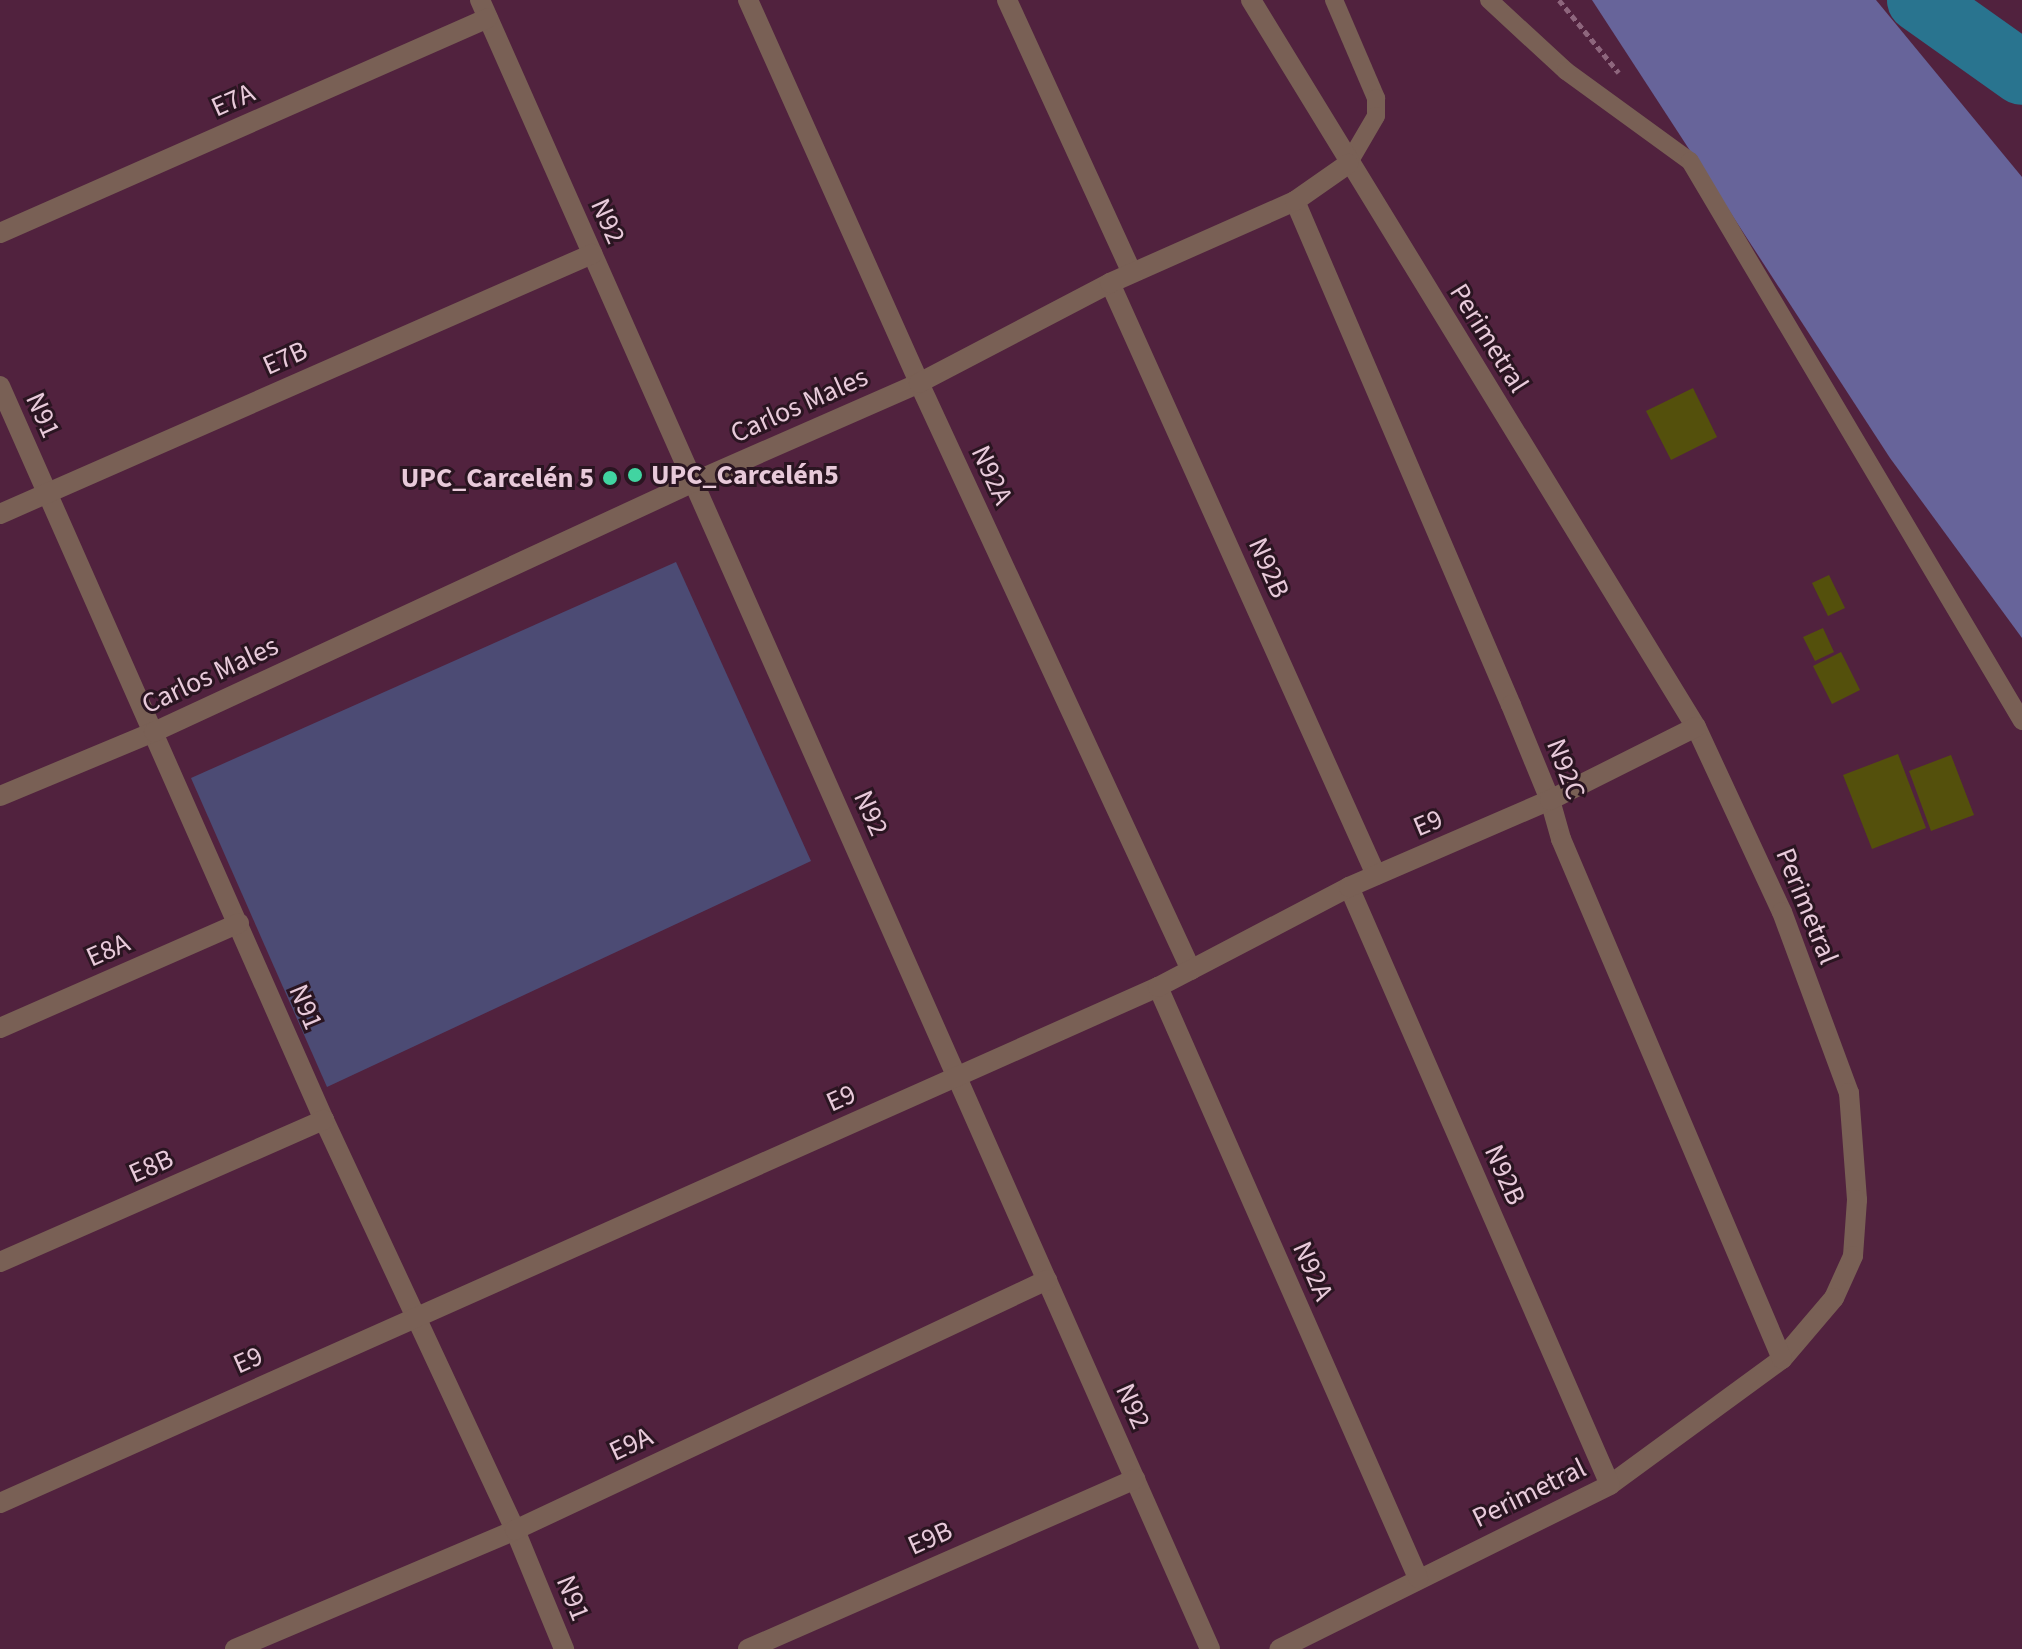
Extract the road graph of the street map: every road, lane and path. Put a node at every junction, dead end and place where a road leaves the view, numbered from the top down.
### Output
1 (748, 0) edge
2 (1007, 0) edge
3 (1251, 0) edge
4 (1334, 0) edge
5 (1489, 0) edge
6 (484, 9) edge
7 (1348, 164) junction
8 (1295, 201) junction
9 (0, 233) edge
10 (592, 254) junction
11 (1132, 273) junction
12 (1110, 283) junction
13 (919, 383) junction
14 (0, 386) edge
15 (694, 482) junction
16 (47, 493) junction
17 (0, 514) edge
18 (2022, 721) edge
19 (1696, 727) junction
20 (154, 732) junction
21 (0, 796) edge
22 (1550, 800) junction
23 (1376, 875) junction
24 (1349, 887) junction
25 (239, 923) junction
26 (1191, 970) junction
27 (1158, 987) junction
28 (0, 1028) edge
29 (958, 1077) junction
30 (324, 1120) junction
31 (0, 1262) edge
32 (1047, 1280) junction
33 (413, 1317) junction
34 (1782, 1359) junction
35 (1135, 1479) junction
36 (1610, 1485) junction
37 (0, 1503) edge
38 (515, 1530) junction
39 (1418, 1578) junction
40 (235, 1649) edge
41 (564, 1649) edge
42 (748, 1649) edge
43 (1210, 1649) edge
44 (1280, 1649) edge

1 - 13 street, N92A
2 - 11 street
3 - 7 street, Perimetral
4 - 7 lane
5 - 18 lane
6 - 9 street, E7A
6 - 10 street, N92
7 - 8 street, Carlos Males
7 - 19 street, Perimetral
8 - 11 street, Carlos Males
8 - 22 street, N92C
10 - 15 street, N92
10 - 16 street, E7B
11 - 12 street, Carlos Males
12 - 13 street, Carlos Males
12 - 23 street, N92B
13 - 15 street, Carlos Males
13 - 26 street, N92A
14 - 16 street, N91
15 - 20 street, Carlos Males
15 - 29 street, N92
16 - 17 street, E7B
16 - 20 street, N91
19 - 22 street, E9
19 - 34 street, Perimetral
20 - 21 street, Carlos Males
20 - 25 street, N91
22 - 23 street, E9
22 - 34 street, N92C
23 - 24 street, E9
24 - 26 street, E9
24 - 36 street, N92B
25 - 28 street, E8A
25 - 30 street, N91
26 - 27 street, E9
27 - 29 street, E9
27 - 39 street, N92A
29 - 32 street, N92
29 - 33 street, E9
30 - 31 street, E8B
30 - 33 street, N91
32 - 35 street, N92
32 - 38 street, E9A
33 - 37 street, E9
33 - 38 street, N91
34 - 36 street, Perimetral
35 - 42 street, E9B
35 - 43 street, N92
36 - 39 street, Perimetral
38 - 40 street, E9A
38 - 41 street, N91
39 - 44 street, Perimetral

